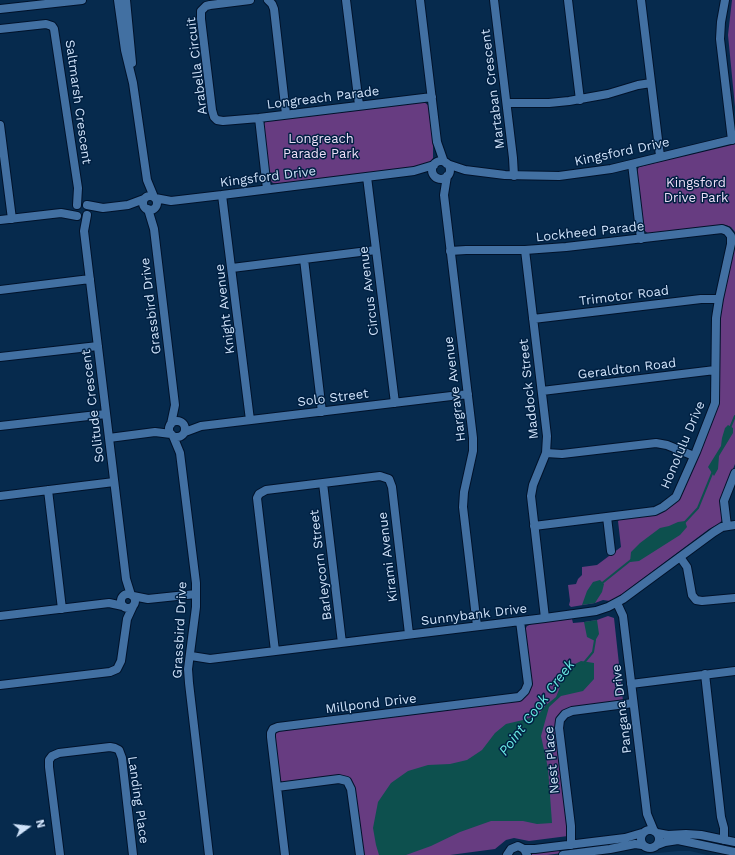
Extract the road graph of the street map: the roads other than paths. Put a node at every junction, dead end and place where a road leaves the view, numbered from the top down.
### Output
1 (82, 0) edge
2 (118, 0) edge
3 (126, 0) edge
4 (250, 0) edge
5 (268, 0) edge
6 (346, 0) edge
7 (420, 0) edge
8 (494, 0) edge
9 (568, 0) edge
10 (641, 0) edge
11 (725, 0) edge
12 (0, 9) edge
13 (0, 30) edge
14 (651, 83) junction
15 (133, 84) junction
16 (432, 97) junction
17 (580, 100) junction
18 (507, 103) junction
19 (359, 105) junction
20 (286, 114) junction
21 (259, 118) junction
22 (217, 120) joint
23 (0, 125) edge
24 (733, 139) edge
25 (437, 142) junction
26 (660, 156) junction
27 (2, 157) edge
28 (445, 163) junction
29 (434, 164) junction
30 (632, 164) junction
31 (465, 170) junction
32 (414, 172) junction
33 (435, 176) junction
34 (447, 176) junction
35 (514, 176) junction
36 (367, 177) junction
37 (78, 188) joint
38 (267, 189) junction
39 (222, 195) junction
40 (444, 195) junction
41 (151, 203) junction
42 (82, 210) junction
43 (12, 219) junction
44 (0, 220) edge
45 (730, 234) joint
46 (641, 239) junction
47 (376, 250) junction
48 (525, 250) junction
49 (450, 251) junction
50 (304, 259) junction
51 (232, 268) junction
52 (90, 279) junction
53 (0, 290) edge
54 (718, 299) junction
55 (533, 319) junction
56 (98, 346) junction
57 (0, 357) edge
58 (715, 370) junction
59 (542, 391) junction
60 (468, 394) junction
61 (395, 403) junction
62 (175, 405) junction
63 (322, 412) junction
64 (106, 414) junction
65 (250, 420) junction
66 (0, 426) edge
67 (183, 428) junction
68 (171, 430) junction
69 (109, 438) junction
70 (180, 453) junction
71 (546, 453) junction
72 (694, 456) junction
73 (735, 473) edge
74 (114, 482) junction
75 (323, 484) junction
76 (48, 490) junction
77 (0, 496) edge
78 (607, 517) junction
79 (534, 526) junction
80 (731, 526) edge
81 (611, 551) dead end
82 (680, 556) junction
83 (196, 594) junction
84 (735, 598) edge
85 (128, 601) junction
86 (617, 603) junction
87 (62, 609) junction
88 (0, 616) edge
89 (545, 618) junction
90 (520, 621) junction
91 (477, 626) junction
92 (409, 634) junction
93 (342, 643) junction
94 (275, 651) junction
95 (191, 656) junction
96 (735, 671) edge
97 (705, 674) junction
98 (631, 684) junction
99 (0, 685) edge
100 (633, 703) junction
101 (277, 787) junction
102 (647, 814) junction
103 (656, 832) junction
104 (642, 833) junction
105 (721, 840) junction
106 (735, 842) edge
107 (573, 844) junction
108 (642, 845) junction
109 (657, 845) junction
110 (525, 852) edge
111 (735, 852) edge
112 (506, 854) edge
113 (60, 855) edge
114 (134, 855) edge
115 (209, 855) edge
116 (285, 855) edge
117 (360, 855) edge
118 (563, 855) edge

1 - 12 street
2 - 15 street, Grassbird Drive
3 - 15 street, Grassbird Drive
4 - 22 street, Arabella Circuit
5 - 20 street
6 - 19 street
7 - 16 street
8 - 18 street, Martaban Crescent
9 - 17 street
10 - 14 street
11 - 24 street
13 - 37 street, Saltmarsh Crescent
14 - 17 street
14 - 26 street
15 - 41 street, Grassbird Drive
16 - 19 street, Longreach Parade
16 - 25 street
17 - 18 street
18 - 35 street, Martaban Crescent
19 - 20 street, Longreach Parade
20 - 21 street, Longreach Parade
21 - 22 street, Longreach Parade
21 - 38 street
23 - 27 street
24 - 26 street, Kingsford Drive
25 - 28 street
25 - 29 street
26 - 30 street, Kingsford Drive
27 - 43 street
28 - 29 street
28 - 31 street, Kingsford Drive
28 - 34 street
29 - 32 street, Kingsford Drive
29 - 33 street
30 - 35 street, Kingsford Drive
30 - 46 street
31 - 34 street, Kingsford Drive
31 - 35 street, Kingsford Drive
32 - 33 street, Kingsford Drive
32 - 36 street, Kingsford Drive
33 - 34 street
33 - 40 street, Hargrave Avenue
34 - 40 street, Hargrave Avenue
36 - 38 street, Kingsford Drive
36 - 47 street, Circus Avenue
37 - 42 street, Solitude Crescent
38 - 39 street, Kingsford Drive
39 - 41 street, Kingsford Drive
39 - 51 street, Knight Avenue
40 - 49 street, Hargrave Avenue
41 - 42 street
41 - 62 street, Grassbird Drive
42 - 43 street
42 - 52 street, Solitude Crescent
43 - 44 street
45 - 46 street, Lockheed Parade
45 - 54 street, Honolulu Drive
46 - 48 street, Lockheed Parade
47 - 50 street
47 - 61 street, Circus Avenue
48 - 49 street, Lockheed Parade
48 - 55 street, Maddock Street
49 - 60 street, Hargrave Avenue
50 - 51 street
50 - 63 street
51 - 65 street, Knight Avenue
52 - 53 street
52 - 56 street, Solitude Crescent
54 - 55 street, Trimotor Road
54 - 58 street, Honolulu Drive
55 - 59 street, Maddock Street
56 - 57 street
56 - 64 street, Solitude Crescent
58 - 59 street, Geraldton Road
58 - 72 street, Honolulu Drive
59 - 71 street, Maddock Street
60 - 61 street, Solo Street
60 - 91 street, Hargrave Avenue
61 - 63 street, Solo Street
62 - 67 street, Grassbird Drive
62 - 68 street, Grassbird Drive
63 - 65 street, Solo Street
64 - 66 street
64 - 69 street, Solitude Crescent
65 - 67 street, Solo Street
67 - 68 street
67 - 68 street
67 - 70 street, Grassbird Drive
68 - 69 street
68 - 70 street, Grassbird Drive
69 - 74 street, Solitude Crescent
70 - 83 street, Grassbird Drive
71 - 72 street
71 - 79 street, Maddock Street
72 - 78 street, Honolulu Drive
73 - 80 street
74 - 76 street
74 - 85 street, Solitude Crescent
75 - 92 street, Kirami Avenue
75 - 93 street, Barleycorn Street
75 - 94 street
76 - 77 street
76 - 87 street
78 - 79 street, Honolulu Drive
78 - 81 street
79 - 89 street, Maddock Street
80 - 82 street, Sunnybank Drive
82 - 84 street
82 - 86 street, Sunnybank Drive
83 - 85 street
83 - 95 street, Grassbird Drive
85 - 87 street
85 - 99 street, Solitude Crescent
86 - 89 street, Sunnybank Drive
86 - 98 street, Pangana Drive
87 - 88 street
89 - 90 street, Sunnybank Drive
90 - 91 street, Sunnybank Drive
90 - 101 street, Millpond Drive
91 - 92 street, Sunnybank Drive
92 - 93 street, Sunnybank Drive
93 - 94 street, Sunnybank Drive
94 - 95 street, Sunnybank Drive
95 - 115 street, Grassbird Drive
96 - 97 street
97 - 98 street
97 - 105 street
98 - 100 street, Pangana Drive
100 - 102 street, Pangana Drive
100 - 107 street, Nest Place
101 - 116 street, Millpond Drive
101 - 117 street
102 - 103 street, Pangana Drive
102 - 104 street, Pangana Drive
103 - 104 street
103 - 105 street
103 - 109 street
104 - 107 street
104 - 108 street
105 - 106 street
107 - 110 street
108 - 109 street
108 - 118 street
109 - 111 street
110 - 112 street
113 - 114 street, Landing Place

